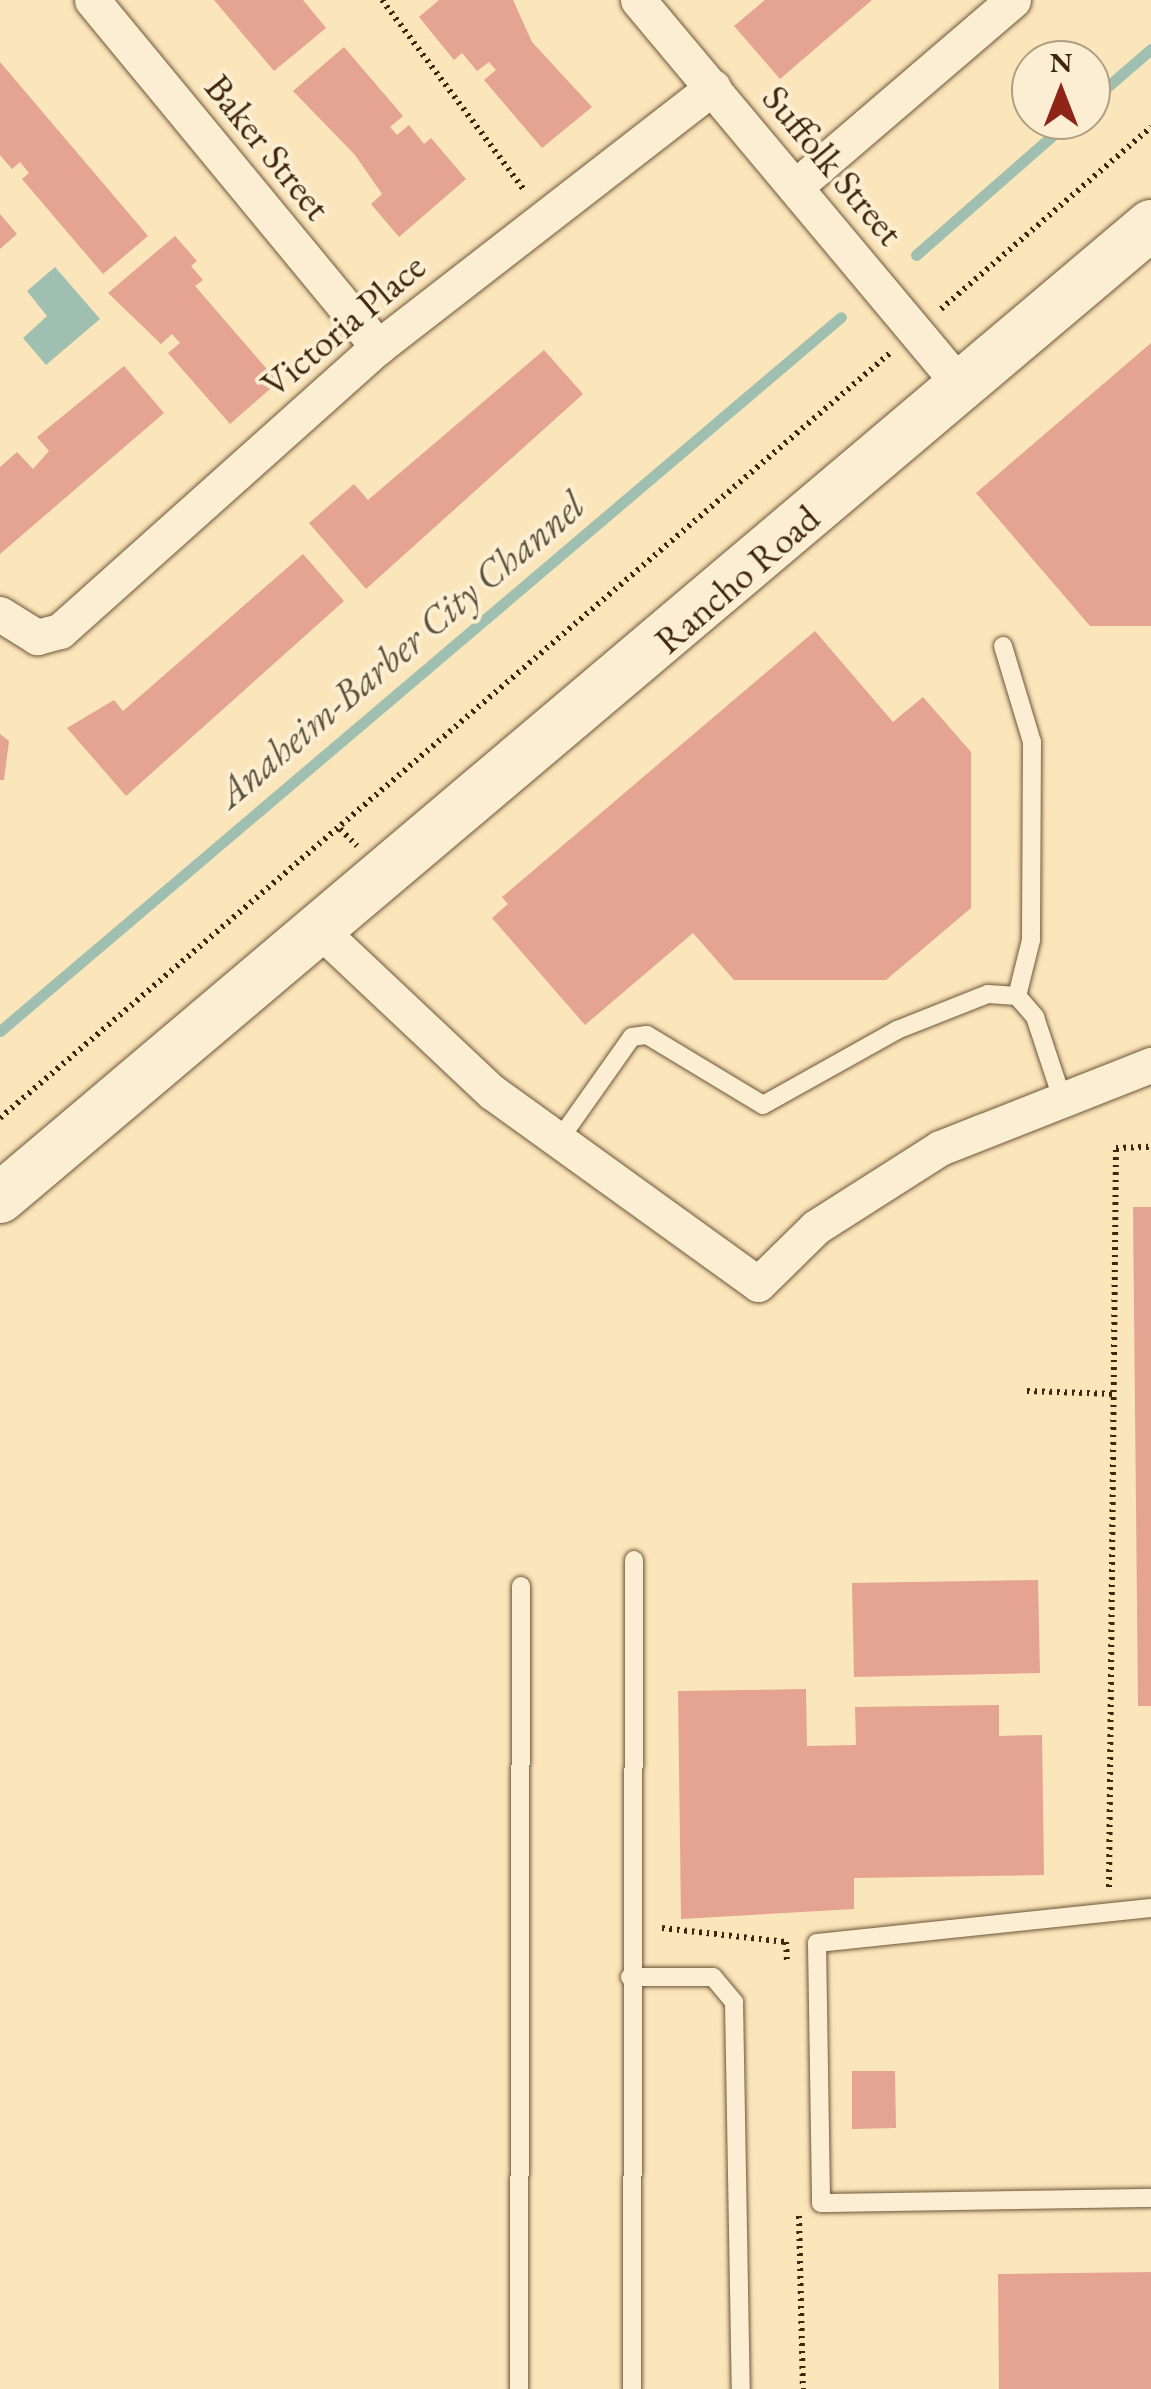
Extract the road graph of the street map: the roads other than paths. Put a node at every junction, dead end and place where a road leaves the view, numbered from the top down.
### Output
1 (92, 0) edge
2 (638, 0) edge
3 (1014, 0) edge
4 (713, 87) junction
5 (795, 187) junction
6 (1151, 225) edge
7 (378, 347) junction
8 (961, 386) junction
9 (0, 614) edge
10 (1003, 646) dead end
11 (323, 933) junction
12 (1017, 996) junction
13 (1151, 1065) edge
14 (1062, 1095) junction
15 (558, 1140) junction
16 (0, 1198) edge
17 (634, 1560) dead end
18 (521, 1586) dead end
19 (1151, 1908) edge
20 (630, 1977) junction
21 (1151, 2198) edge
22 (519, 2389) edge
23 (632, 2389) edge
24 (740, 2389) edge

1 - 7 street, Baker Street
2 - 4 street, Suffolk Street
3 - 5 street
4 - 5 street, Suffolk Street
4 - 7 street, Victoria Place
5 - 8 street, Suffolk Street
6 - 8 street, Rancho Road
7 - 9 street, Victoria Place
8 - 11 street, Rancho Road
10 - 12 lane
11 - 15 street
11 - 16 street, Rancho Road
12 - 14 lane
12 - 15 lane
13 - 14 street
14 - 15 street
17 - 20 lane
18 - 22 lane
19 - 21 lane
20 - 23 lane
20 - 24 lane

